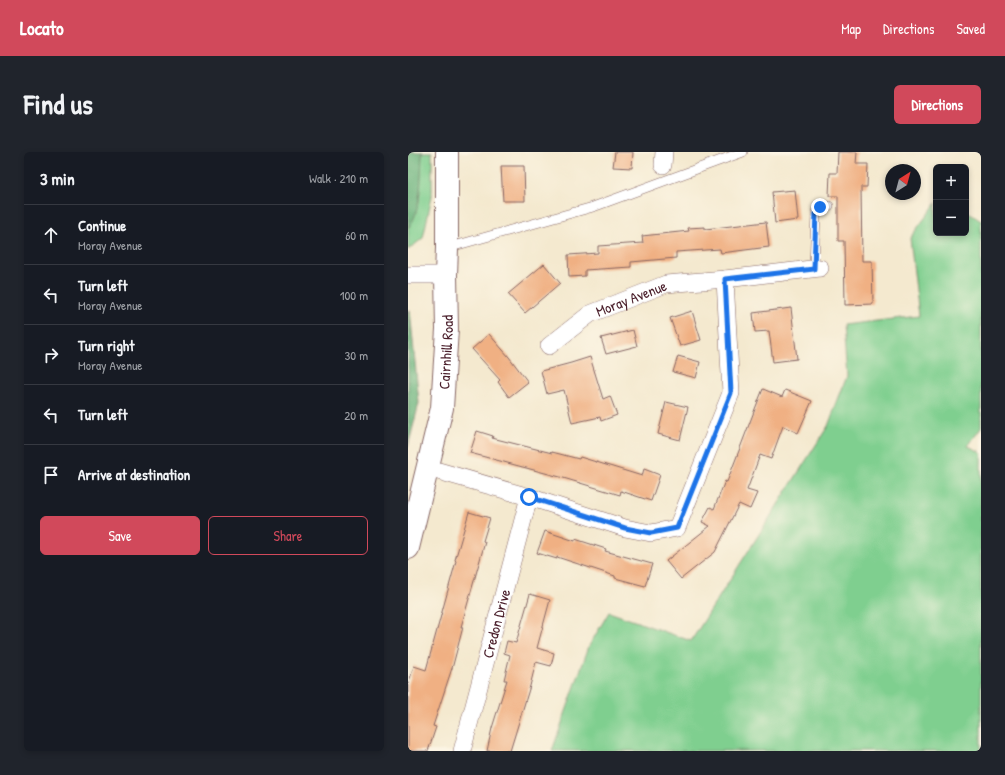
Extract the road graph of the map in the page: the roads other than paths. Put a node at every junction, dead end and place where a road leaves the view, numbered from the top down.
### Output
1 (447, 152) edge
2 (743, 152) edge
3 (829, 206) dead end
4 (447, 248) junction
5 (817, 268) joint
6 (408, 275) edge
7 (446, 275) junction
8 (725, 279) junction
9 (549, 346) dead end
10 (428, 468) junction
11 (529, 497) junction
12 (408, 548) edge
13 (462, 751) edge

1 - 4 main road, Cairnhill Road
2 - 4 lane
3 - 5 lane
4 - 7 main road, Cairnhill Road
5 - 8 street, Moray Avenue
6 - 7 street
7 - 10 main road, Cairnhill Road
8 - 9 street, Moray Avenue
8 - 11 street
10 - 11 street
10 - 12 main road, Cairnhill Road
11 - 13 street, Credon Drive

